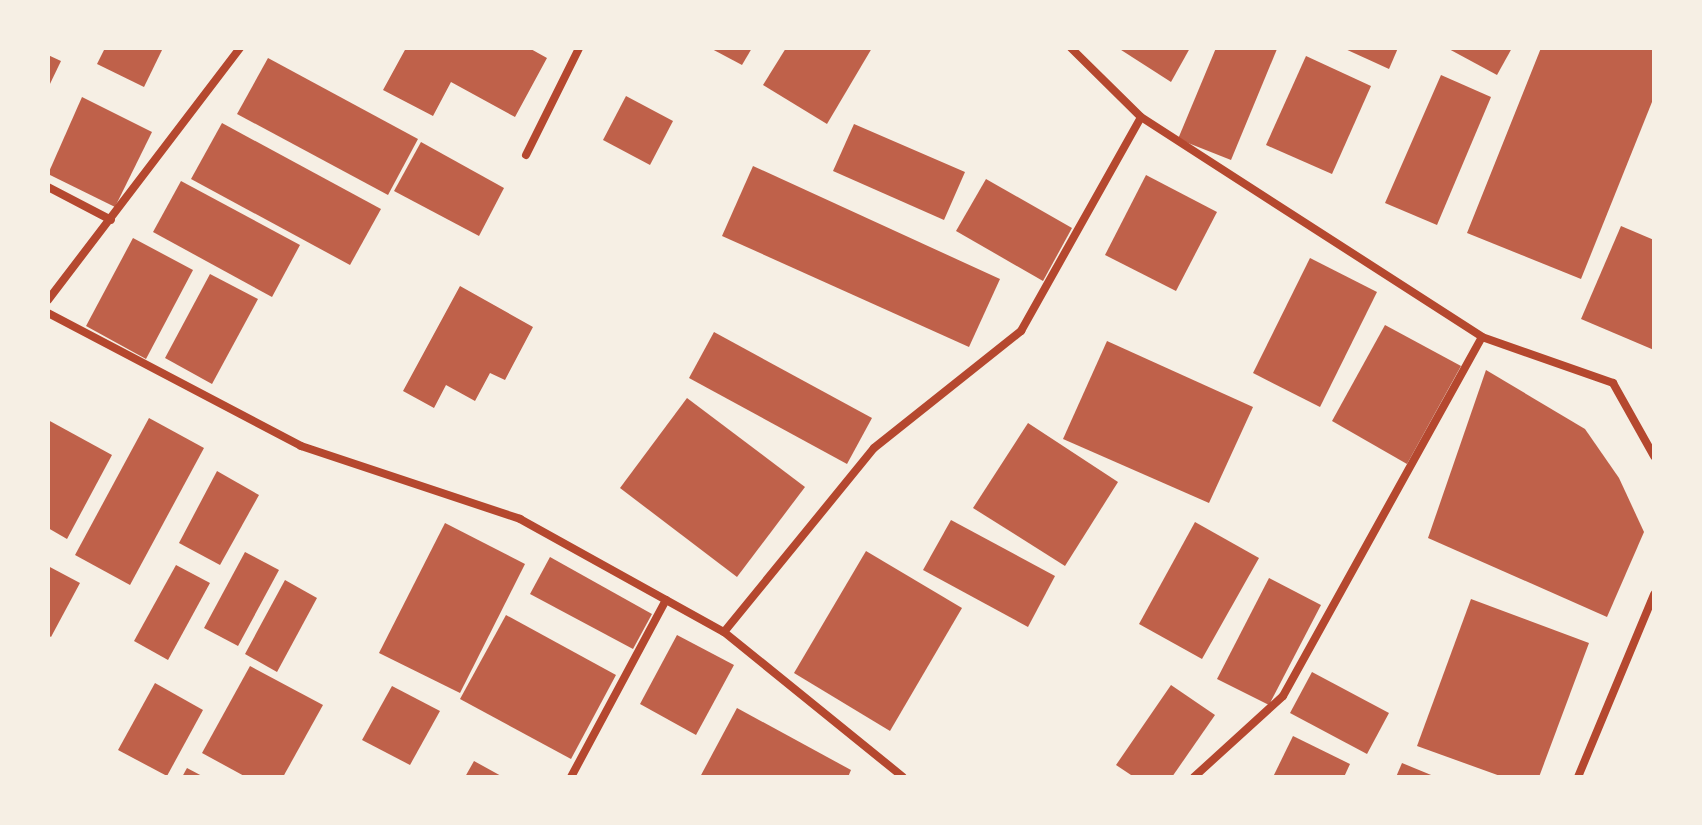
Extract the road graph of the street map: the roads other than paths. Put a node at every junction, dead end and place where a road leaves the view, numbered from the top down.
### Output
1 (240, 48) edge
2 (579, 48) edge
3 (1071, 48) edge
4 (1141, 117) junction
5 (526, 155) dead end
6 (48, 187) edge
7 (111, 220) junction
8 (48, 300) edge
9 (48, 313) edge
10 (1482, 337) junction
11 (1654, 456) edge
12 (1654, 594) edge
13 (666, 600) junction
14 (724, 632) junction
15 (571, 777) edge
16 (903, 777) edge
17 (1194, 777) edge
18 (1578, 777) edge

1 - 7 street
2 - 5 street
3 - 4 street
4 - 10 street
4 - 14 street
6 - 7 street
7 - 8 street
9 - 13 street
10 - 11 street
10 - 17 street
12 - 18 street
13 - 14 street
13 - 15 street
14 - 16 street

